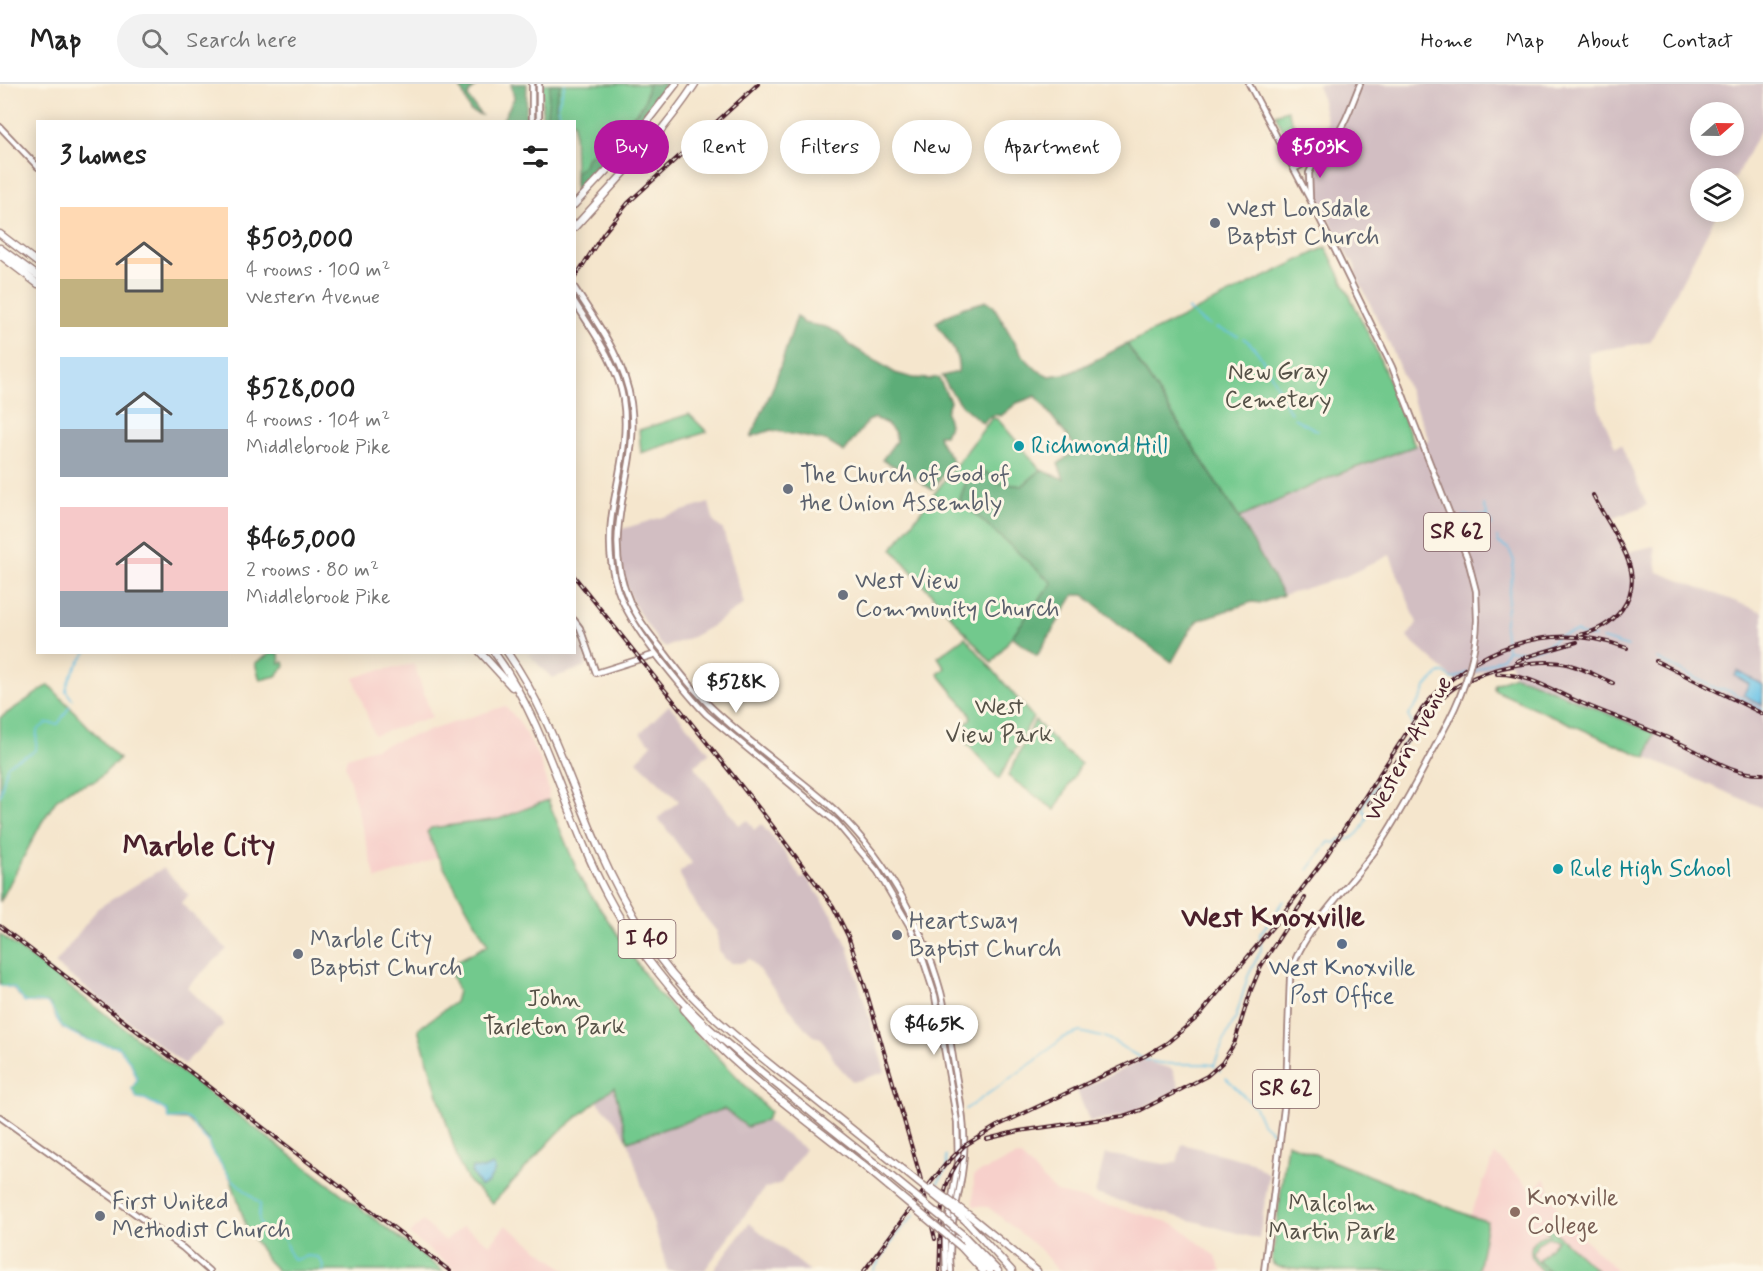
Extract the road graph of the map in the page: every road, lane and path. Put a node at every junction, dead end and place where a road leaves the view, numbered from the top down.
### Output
1 (532, 84) edge
2 (539, 84) edge
3 (676, 84) edge
4 (695, 84) edge
5 (1249, 84) edge
6 (1360, 84) edge
7 (532, 120) edge
8 (539, 120) edge
9 (0, 127) edge
10 (1318, 155) junction
11 (36, 165) edge
12 (1294, 169) junction
13 (1310, 198) junction
14 (576, 203) edge
15 (576, 226) edge
16 (0, 234) edge
17 (0, 248) edge
18 (0, 255) edge
19 (36, 261) edge
20 (36, 275) edge
21 (36, 282) edge
22 (576, 290) edge
23 (576, 305) edge
24 (576, 623) edge
25 (664, 652) junction
26 (482, 654) edge
27 (495, 654) edge
28 (508, 654) edge
29 (656, 654) junction
30 (534, 723) junction
31 (867, 846) junction
32 (862, 851) junction
33 (651, 965) junction
34 (948, 1069) junction
35 (960, 1098) junction
36 (0, 1117) edge
37 (968, 1218) junction
38 (960, 1235) junction
39 (209, 1271) edge
40 (946, 1271) edge
41 (951, 1271) edge
42 (983, 1271) edge
43 (990, 1271) edge
44 (998, 1271) edge
45 (1012, 1271) edge
46 (1037, 1271) edge
47 (1264, 1271) edge

1 - 7 main road
2 - 8 main road
3 - 14 highway
4 - 15 highway
5 - 12 main road, Western Avenue / SR 62
6 - 10 main road
9 - 11 main road
10 - 12 main road
10 - 13 main road
12 - 13 main road, Western Avenue / SR 62
13 - 47 main road, Western Avenue / SR 62, bridge
16 - 19 highway
17 - 20 highway
18 - 21 highway
22 - 25 main road
23 - 29 main road
24 - 29 main road
25 - 29 main road
25 - 31 main road
26 - 30 highway
27 - 30 highway, I 40
28 - 37 highway, I 40, bridge
29 - 32 main road
30 - 33 highway, I 40
31 - 32 main road
31 - 35 main road
32 - 34 main road
33 - 38 highway, I 40, bridge
33 - 42 highway, bridge
34 - 35 main road
34 - 40 main road
35 - 41 main road
36 - 39 main road
37 - 45 highway, I 40
37 - 46 highway
38 - 43 highway
38 - 44 highway, I 40

